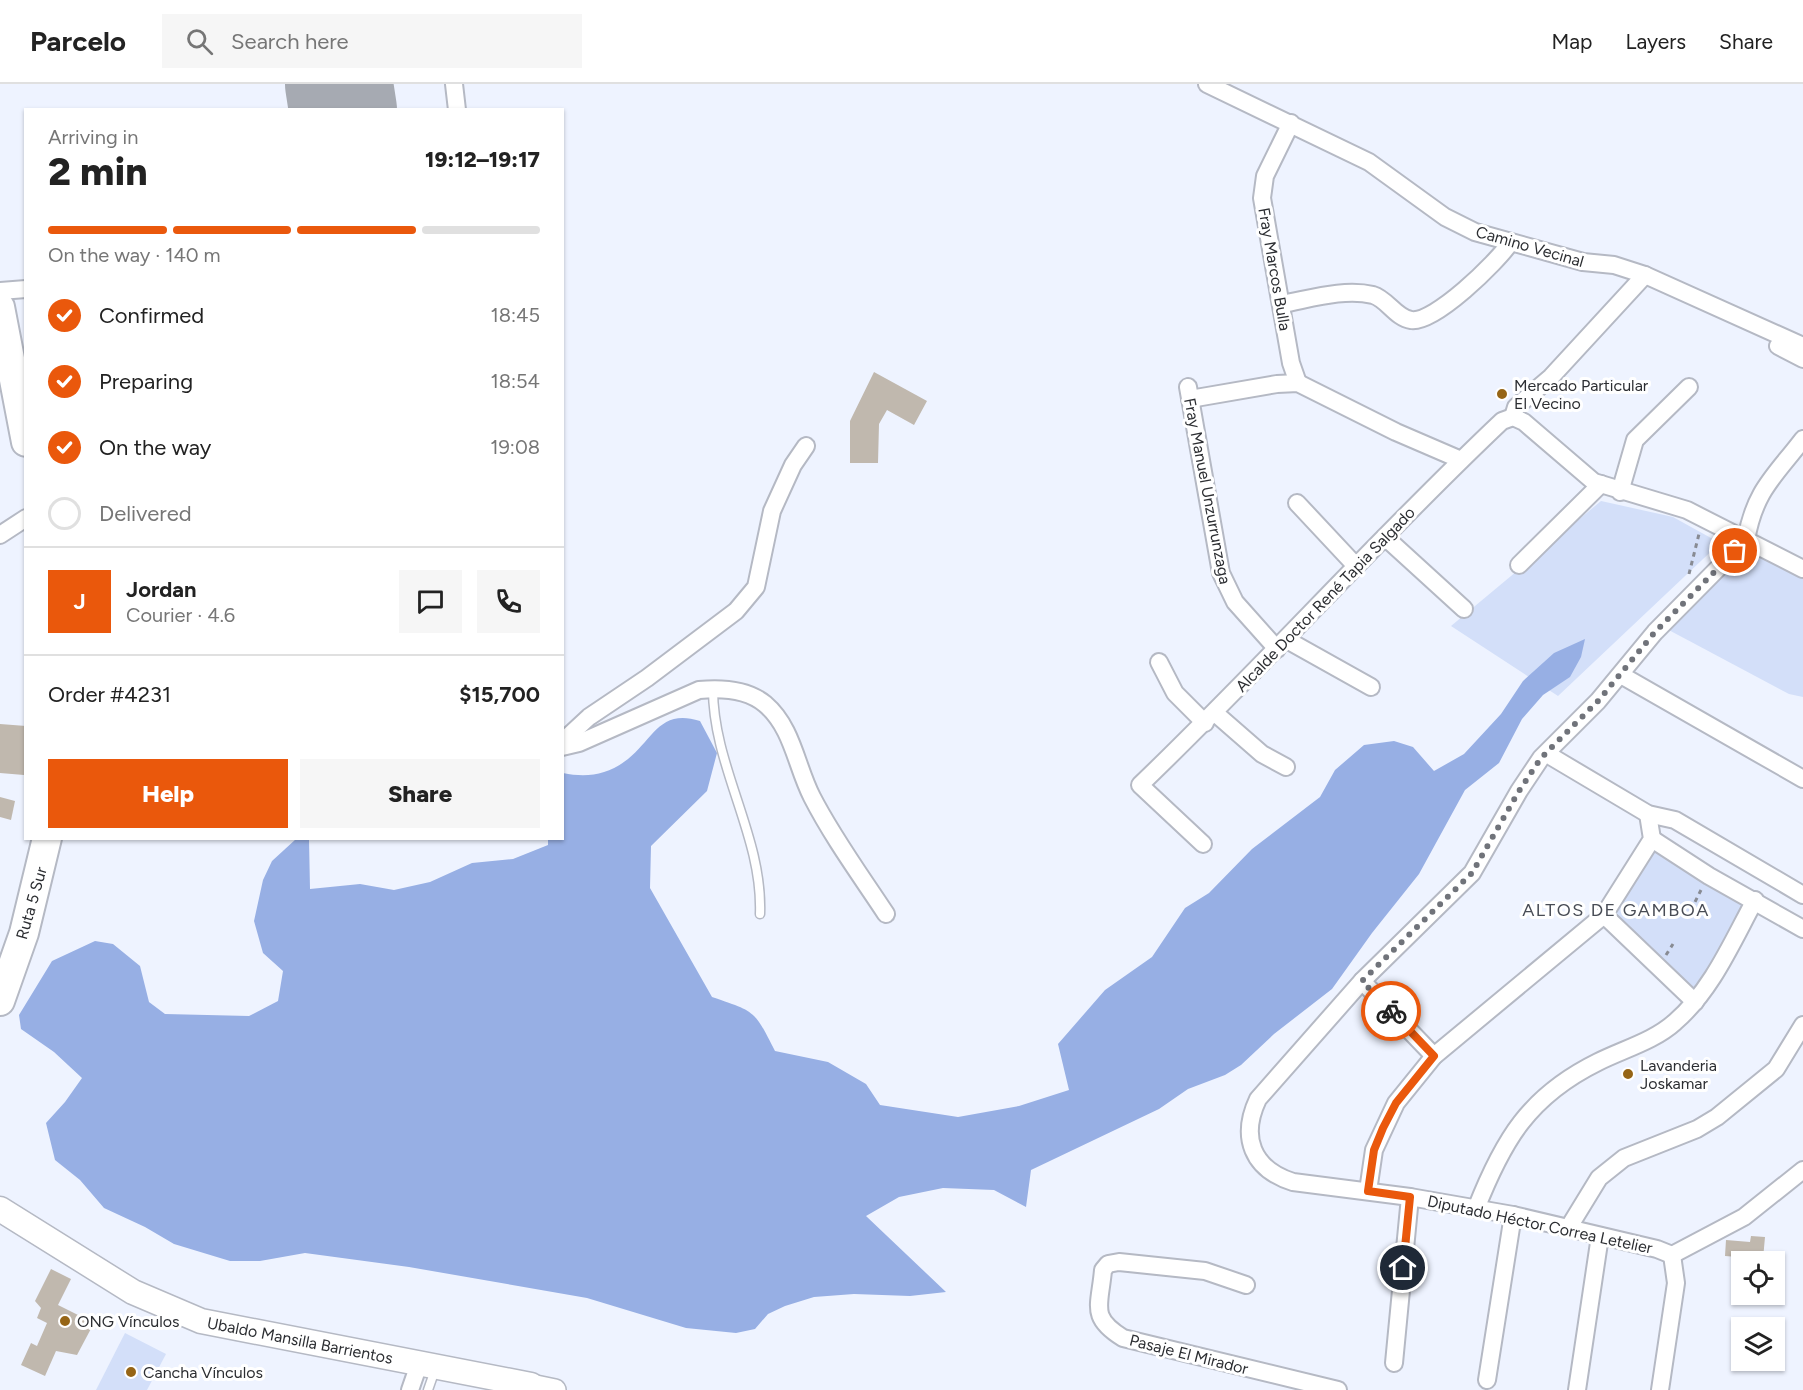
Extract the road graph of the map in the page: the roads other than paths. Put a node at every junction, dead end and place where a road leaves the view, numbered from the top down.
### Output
1 (454, 84) edge
2 (1207, 84) edge
3 (457, 108) edge
4 (1291, 123) junction
5 (1510, 243) junction
6 (1645, 275) junction
7 (24, 289) edge
8 (0, 291) edge
9 (1282, 304) junction
10 (1715, 305) junction
11 (0, 307) edge
12 (1803, 346) edge
13 (1803, 359) edge
14 (1298, 383) junction
15 (1689, 387) dead end
16 (1513, 417) junction
17 (24, 432) edge
18 (1803, 439) edge
19 (806, 446) dead end
20 (1461, 460) junction
21 (1601, 484) junction
22 (1620, 492) junction
23 (1297, 503) dead end
24 (24, 519) edge
25 (0, 535) edge
26 (1385, 537) junction
27 (1746, 540) junction
28 (1355, 565) junction
29 (1519, 565) dead end
30 (1803, 569) edge
31 (1464, 609) dead end
32 (1282, 644) junction
33 (1159, 662) dead end
34 (1621, 675) junction
35 (1371, 687) dead end
36 (713, 689) junction
37 (1210, 718) junction
38 (564, 740) edge
39 (564, 747) edge
40 (1550, 750) junction
41 (1286, 767) dead end
42 (1803, 779) edge
43 (1648, 814) junction
44 (1652, 839) junction
45 (47, 840) edge
46 (1203, 844) dead end
47 (1803, 895) edge
48 (1755, 900) junction
49 (760, 914) dead end
50 (885, 914) dead end
51 (1604, 915) junction
52 (1803, 929) edge
53 (1362, 981) junction
54 (0, 1001) edge
55 (1695, 1002) junction
56 (1803, 1025) edge
57 (1434, 1056) junction
58 (1803, 1170) edge
59 (1368, 1191) junction
60 (1410, 1197) junction
61 (0, 1209) edge
62 (1476, 1209) junction
63 (1513, 1215) junction
64 (1569, 1227) junction
65 (1600, 1236) junction
66 (1672, 1255) junction
67 (1246, 1285) dead end
68 (1394, 1363) dead end
69 (427, 1365) junction
70 (1487, 1380) dead end
71 (531, 1387) edge
72 (410, 1390) edge
73 (428, 1390) edge
74 (555, 1390) edge
75 (1338, 1390) edge
76 (1577, 1390) edge
77 (1660, 1390) edge

1 - 3 street
2 - 4 street, Camino Vecinal
4 - 5 street, Camino Vecinal
4 - 9 street, Fray Marcos Bulla
5 - 6 street, Camino Vecinal
5 - 9 street
6 - 10 street, Camino Vecinal
6 - 16 street, Alcalde Doctor René Tapia Salgado
7 - 8 street
9 - 14 street, Fray Marcos Bulla
10 - 12 street, Camino Vecinal
10 - 13 street
11 - 17 highway
14 - 20 street
14 - 32 street, Fray Manuel Unzurrunzaga
15 - 22 street
16 - 20 street, Alcalde Doctor René Tapia Salgado
16 - 21 street
18 - 27 street
19 - 38 street
20 - 26 street, Alcalde Doctor René Tapia Salgado
21 - 22 street
21 - 29 street
22 - 27 street
23 - 28 street
24 - 25 street
26 - 28 street, Alcalde Doctor René Tapia Salgado
26 - 31 street
27 - 30 street
27 - 34 street
28 - 32 street, Alcalde Doctor René Tapia Salgado
32 - 35 street, Fray Manuel Unzurrunzaga
32 - 37 street, Alcalde Doctor René Tapia Salgado
33 - 37 street
34 - 40 street
34 - 42 street
36 - 39 street
36 - 49 lane
36 - 50 street
37 - 41 street
37 - 46 street, Alcalde Doctor René Tapia Salgado
40 - 43 street
40 - 53 street
43 - 44 street
43 - 47 street
44 - 48 street
44 - 51 street
45 - 54 highway, Ruta 5 Sur
48 - 52 street
48 - 55 street
51 - 55 street
51 - 57 street
53 - 57 street
53 - 59 street, Diputado Héctor Correa Letelier
55 - 62 street
56 - 64 street
57 - 59 street
58 - 66 street
59 - 60 street, Diputado Héctor Correa Letelier
60 - 62 street, Diputado Héctor Correa Letelier
60 - 68 street
61 - 69 main road, Ubaldo Mansilla Barrientos
62 - 63 street, Diputado Héctor Correa Letelier
63 - 64 street, Diputado Héctor Correa Letelier
63 - 70 street
64 - 65 street, Diputado Héctor Correa Letelier
65 - 66 street, Diputado Héctor Correa Letelier
65 - 76 street
66 - 77 street
67 - 75 street, Pasaje El Mirador
69 - 71 main road, Ubaldo Mansilla Barrientos
69 - 72 street
69 - 73 lane
71 - 74 street, Ubaldo Mansilla Barrientos

